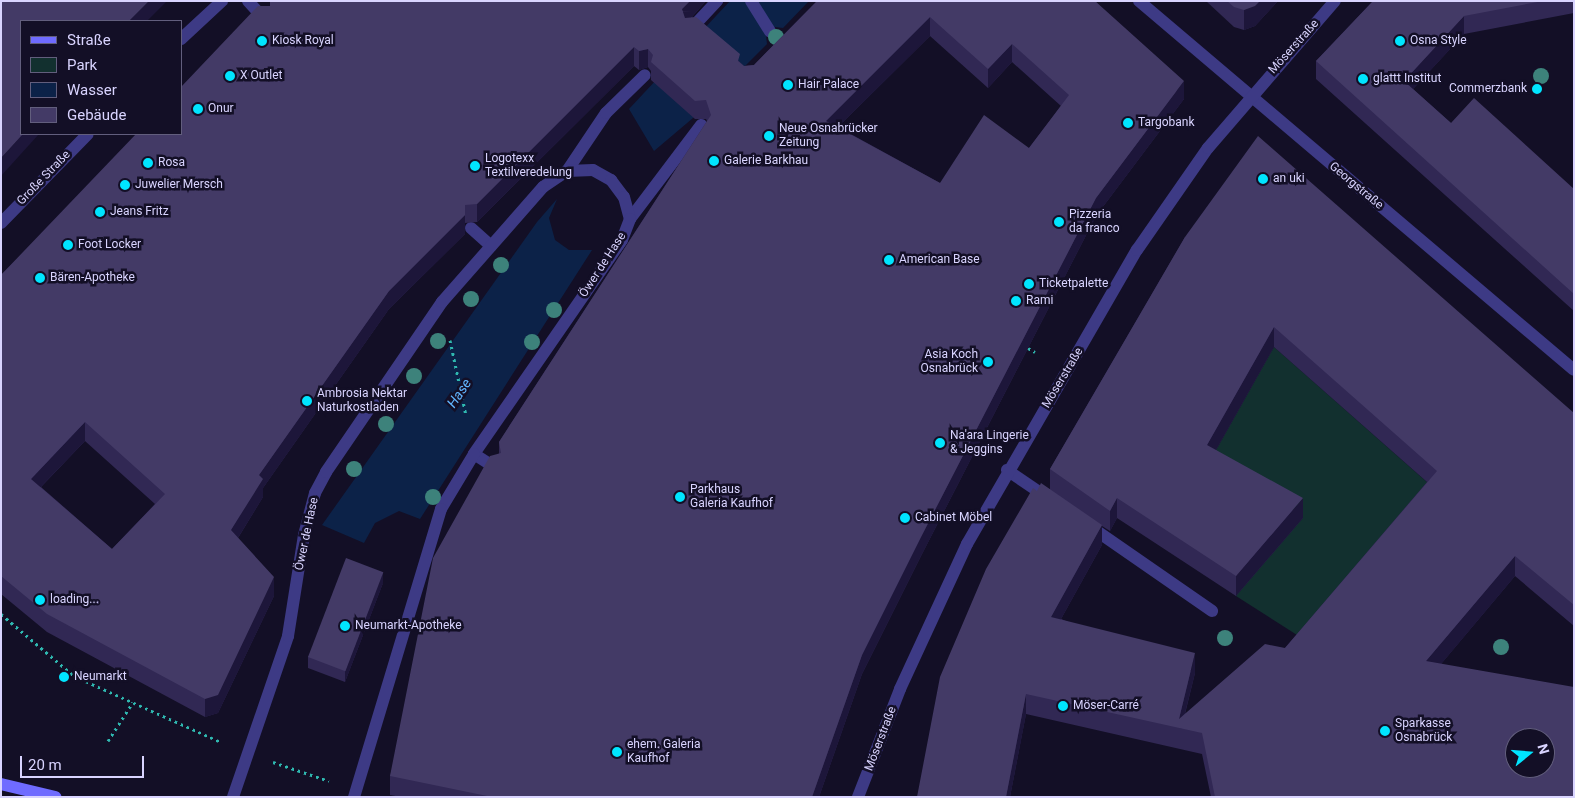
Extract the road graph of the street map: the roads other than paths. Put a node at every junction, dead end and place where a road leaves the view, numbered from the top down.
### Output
1 (222, 1) edge
2 (248, 1) edge
3 (717, 1) edge
4 (751, 1) edge
5 (1139, 1) edge
6 (1335, 1) edge
7 (264, 19) edge
8 (690, 30) edge
9 (770, 31) dead end
10 (182, 38) edge
11 (645, 75) edge
12 (1249, 96) junction
13 (701, 125) edge
14 (87, 135) edge
15 (568, 171) junction
16 (630, 219) junction
17 (1, 223) edge
18 (471, 228) edge
19 (491, 246) junction
20 (1574, 370) edge
21 (474, 454) junction
22 (494, 467) edge
23 (1007, 470) junction
24 (1060, 506) edge
25 (1076, 517) edge
26 (1212, 611) dead end
27 (1, 784) edge
28 (354, 794) edge
29 (38, 795) edge
30 (55, 797) edge
31 (233, 797) edge
32 (858, 797) edge

1 - 10 street
2 - 7 street
3 - 8 street
4 - 9 street
5 - 12 street, Georgstraße
6 - 12 street, Möserstraße
11 - 15 street, Öwer de Hase
12 - 20 street, Georgstraße
12 - 23 street, Möserstraße
13 - 16 street, Öwer de Hase
14 - 17 street, Große Straße
15 - 16 street, Öwer de Hase
15 - 19 street, Öwer de Hase
16 - 21 street, Öwer de Hase
18 - 19 street
19 - 31 street, Öwer de Hase
21 - 22 street
21 - 28 street, Öwer de Hase
23 - 24 street
23 - 32 street, Möserstraße
25 - 26 street
27 - 29 street
29 - 30 street

